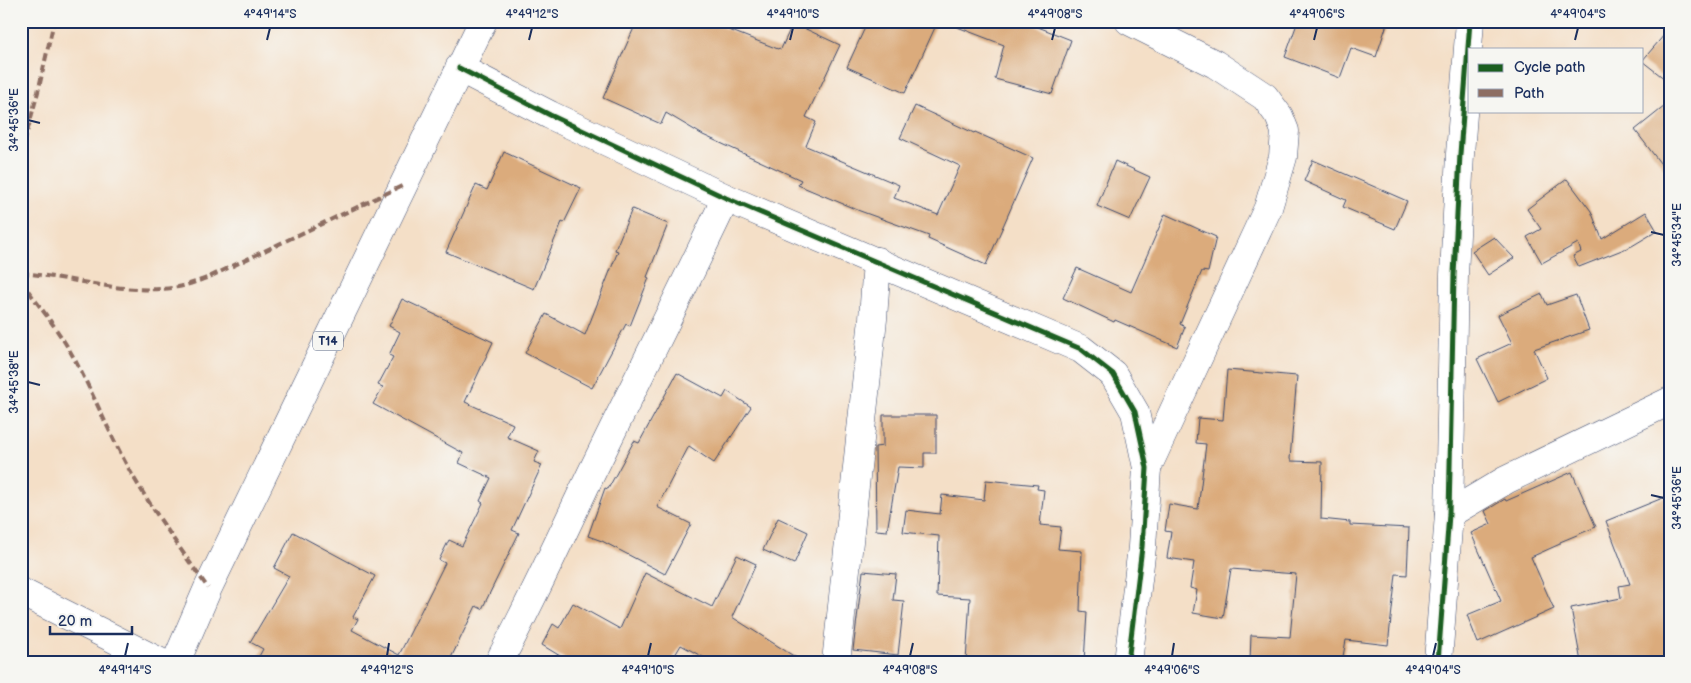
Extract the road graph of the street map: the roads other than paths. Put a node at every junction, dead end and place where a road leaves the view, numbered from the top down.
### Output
1 (483, 21) edge
2 (1130, 21) edge
3 (1470, 21) edge
4 (459, 68) junction
5 (726, 198) junction
6 (877, 261) junction
7 (1670, 401) edge
8 (1147, 468) junction
9 (1449, 514) junction
10 (21, 592) edge
11 (160, 662) edge
12 (176, 662) edge
13 (499, 662) edge
14 (836, 662) edge
15 (1128, 662) edge
16 (1438, 662) edge

1 - 4 main road, T14
2 - 8 main road
3 - 9 main road
4 - 5 main road
4 - 12 main road, T14
5 - 6 main road
5 - 13 main road
6 - 8 main road
6 - 14 main road
7 - 9 main road
8 - 15 main road
9 - 16 main road
10 - 11 main road

